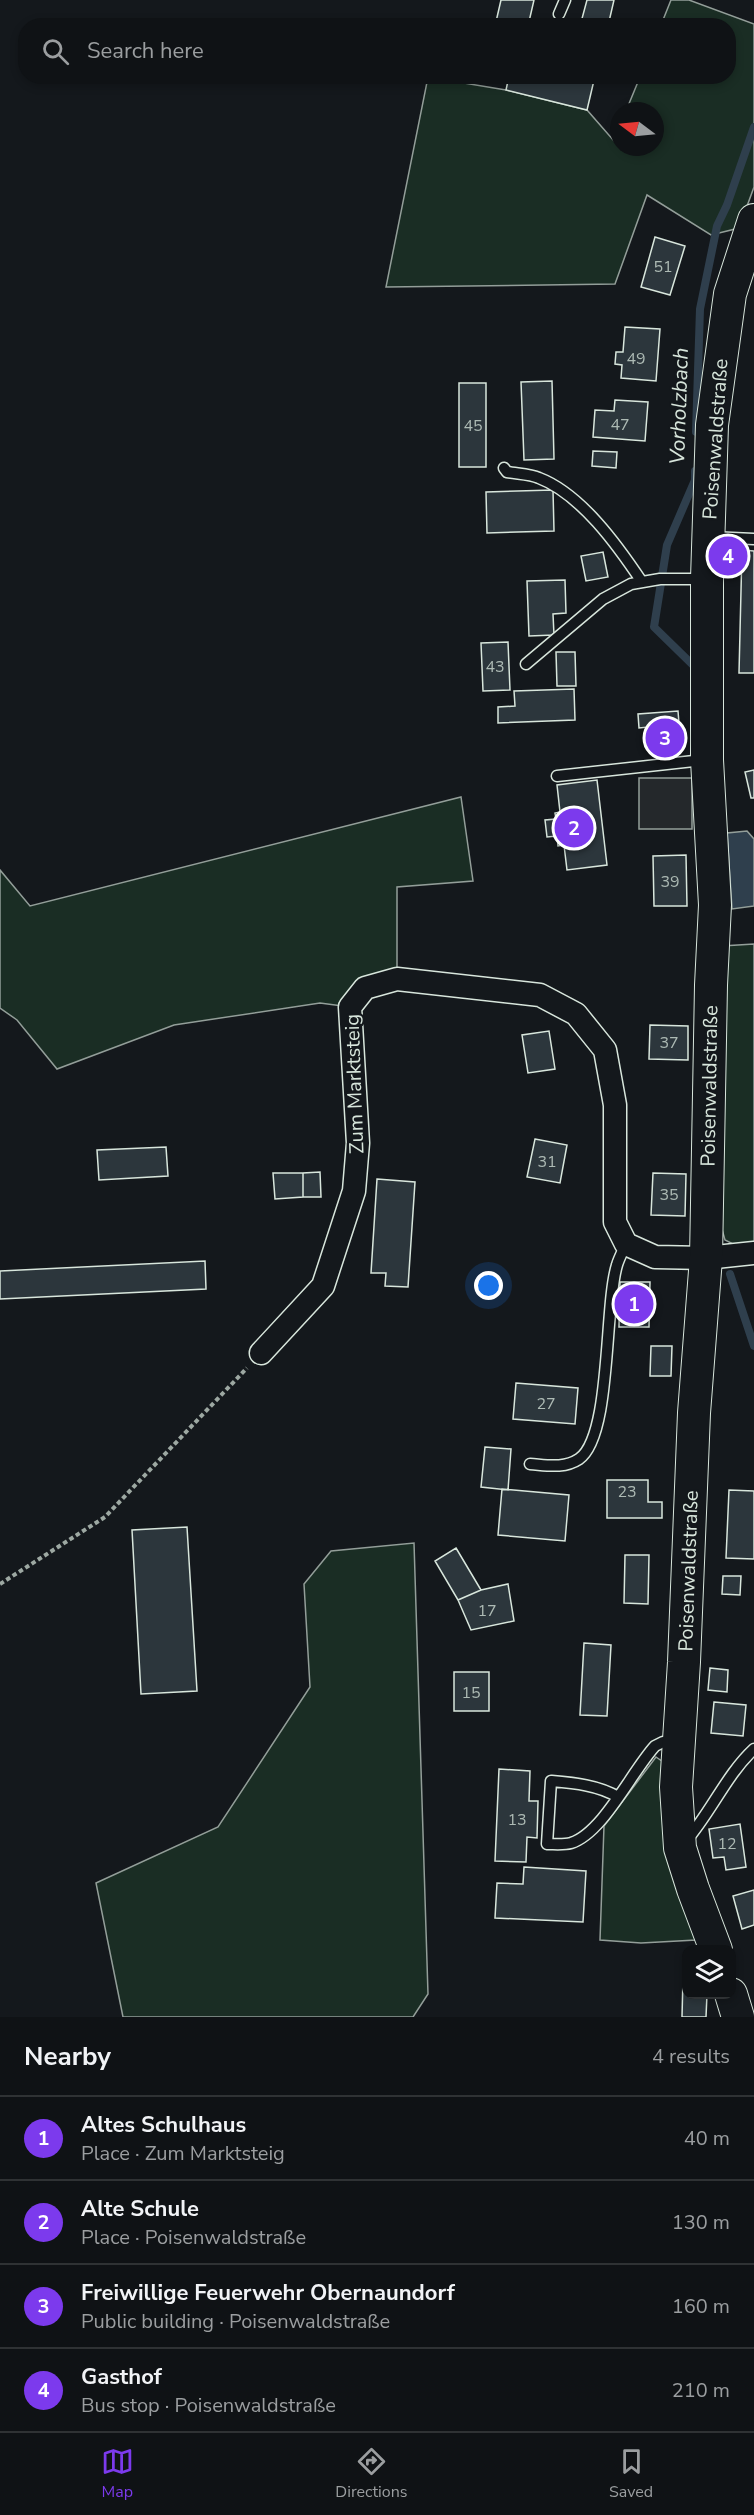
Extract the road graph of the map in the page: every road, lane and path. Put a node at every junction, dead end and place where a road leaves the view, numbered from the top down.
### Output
1 (566, 0) edge
2 (559, 14) dead end
3 (754, 220) edge
4 (504, 468) dead end
5 (708, 537) junction
6 (754, 539) edge
7 (707, 579) junction
8 (644, 582) junction
9 (526, 664) dead end
10 (707, 760) junction
11 (557, 776) dead end
12 (627, 1244) junction
13 (730, 1255) edge
14 (261, 1353) joint
15 (530, 1464) dead end
16 (0, 1584) edge
17 (678, 1743) junction
18 (754, 1749) edge
19 (618, 1797) junction
20 (680, 1848) junction
21 (714, 1945) edge
22 (732, 1999) edge
23 (738, 2017) edge

1 - 2 lane
3 - 5 street, Poisenwaldstraße
4 - 8 lane
5 - 6 lane
5 - 7 street, Poisenwaldstraße
7 - 8 lane
7 - 10 street, Poisenwaldstraße
8 - 9 lane
10 - 11 lane
10 - 13 street, Poisenwaldstraße
12 - 13 street
12 - 14 street, Zum Marktsteig
12 - 15 lane
13 - 17 street, Poisenwaldstraße
14 - 16 path
17 - 19 lane
17 - 20 street, Poisenwaldstraße
18 - 20 lane
19 - 19 lane
20 - 21 street, Poisenwaldstraße
22 - 23 street

